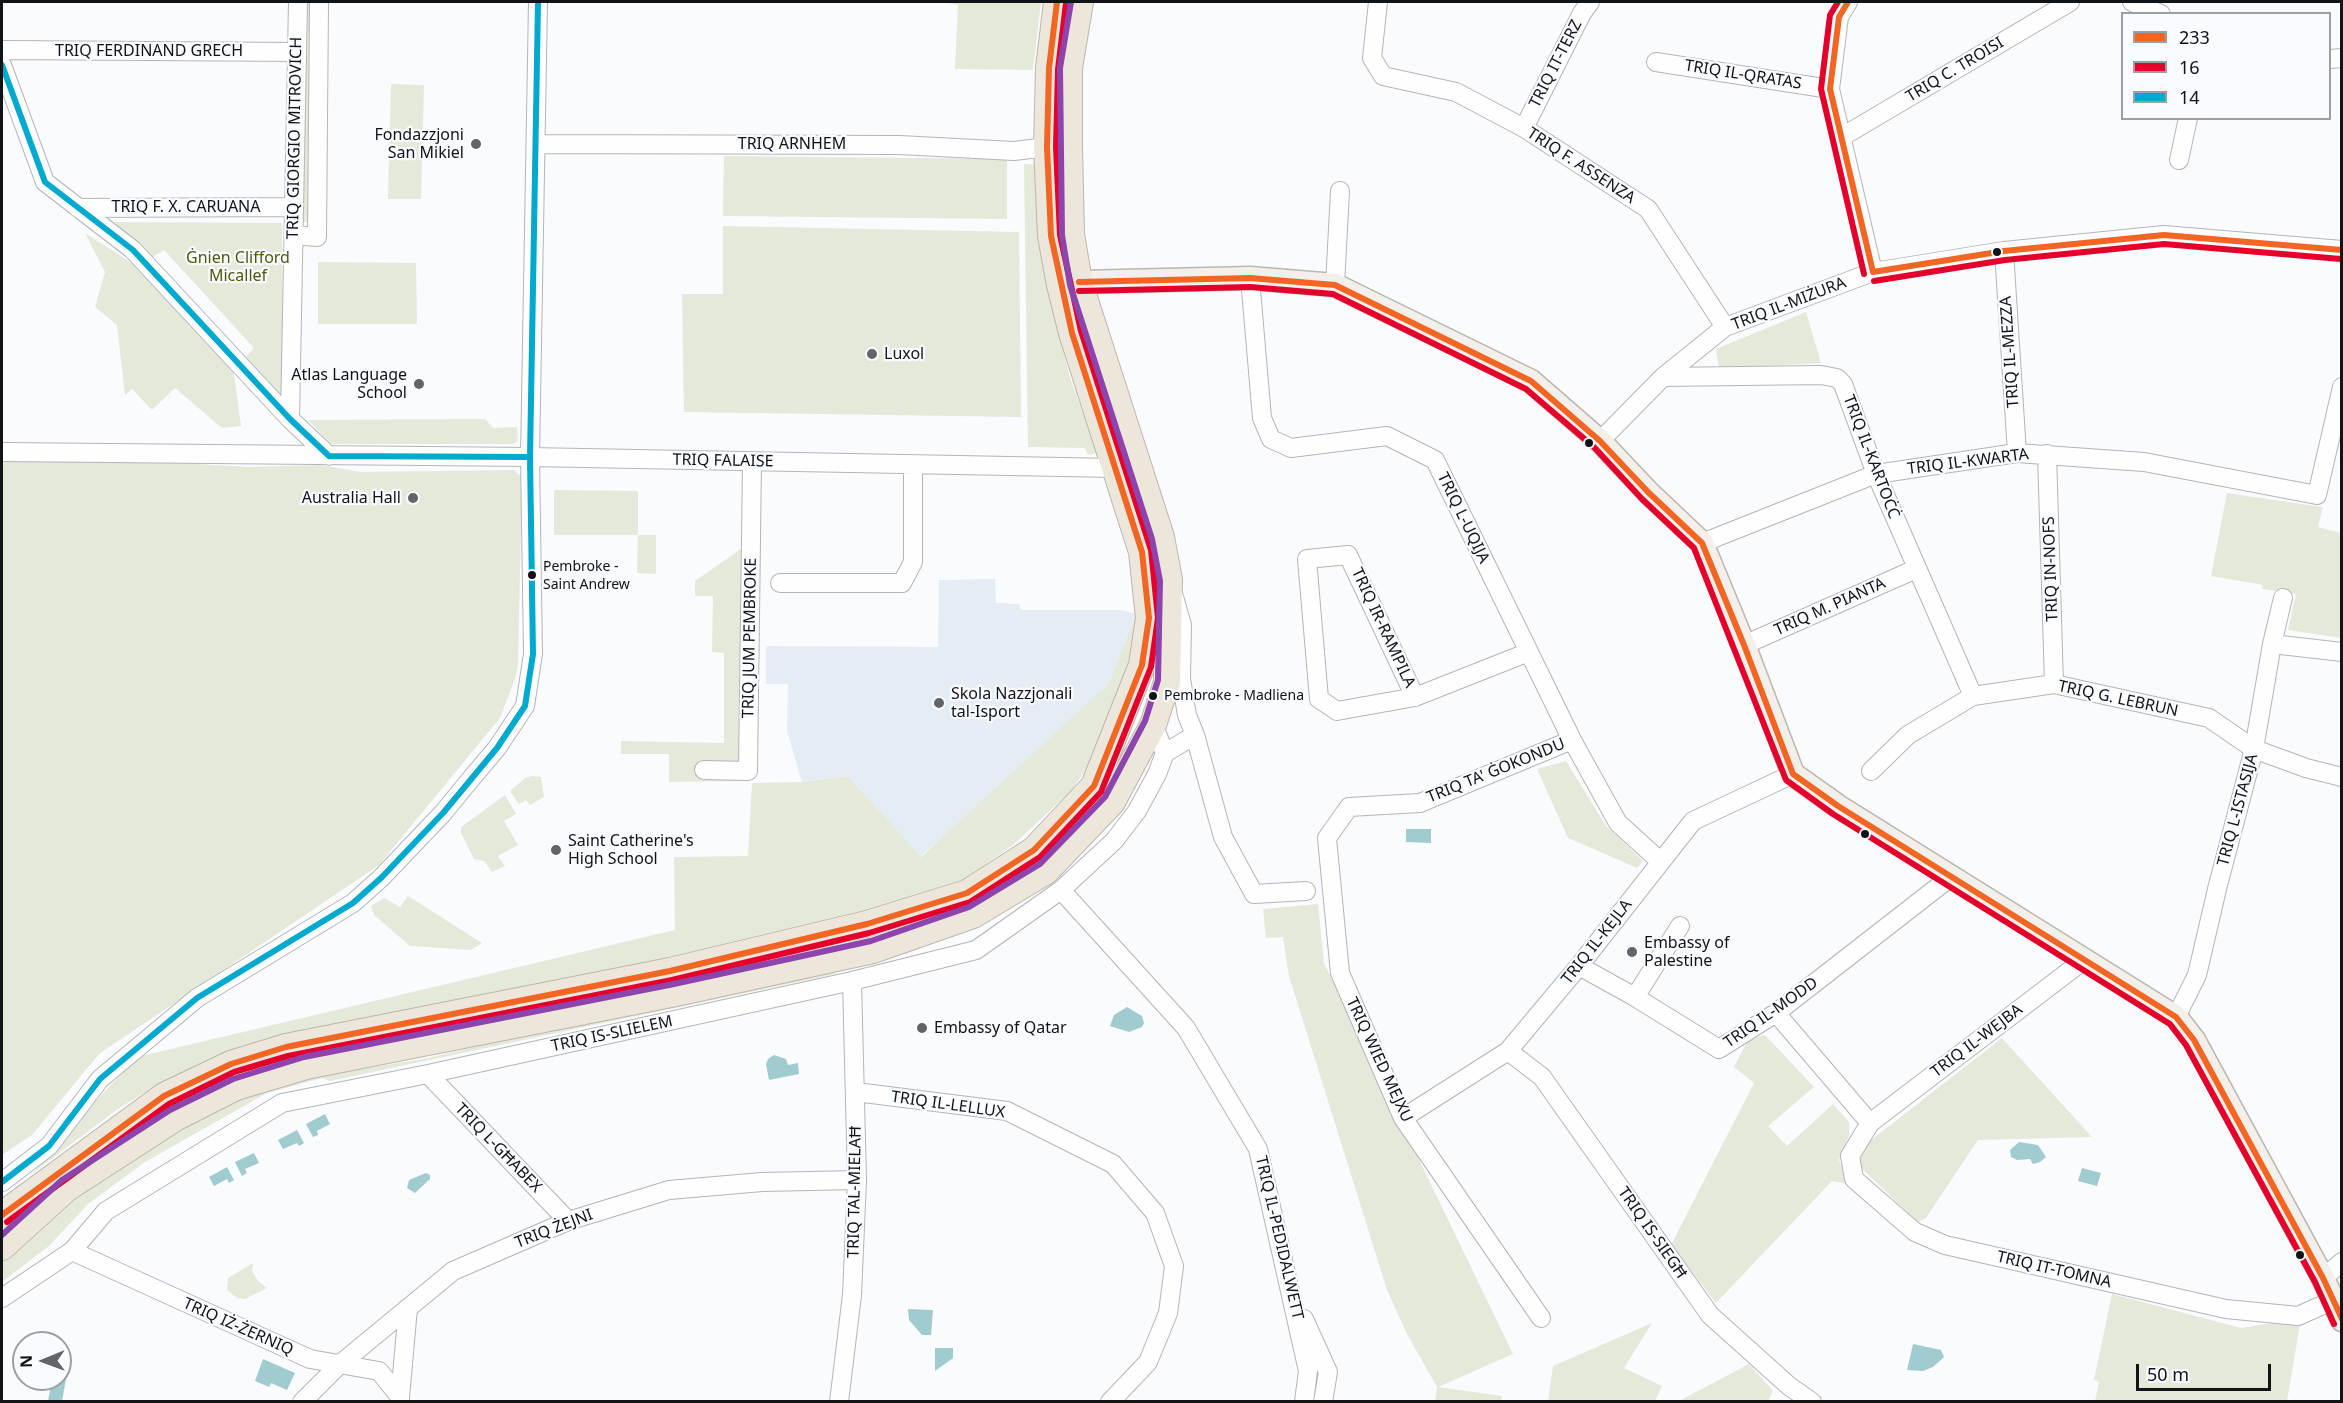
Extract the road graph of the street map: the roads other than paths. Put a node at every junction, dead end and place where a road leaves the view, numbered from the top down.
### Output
1 (298, 2) edge
2 (319, 2) edge
3 (538, 2) edge
4 (1057, 2) edge
5 (1080, 2) edge
6 (1378, 2) edge
7 (1590, 2) edge
8 (1848, 2) edge
9 (2070, 2) edge
10 (2132, 2) edge
11 (2156, 12) edge
12 (2, 50) edge
13 (297, 52) junction
14 (1656, 62) dead end
15 (2, 65) edge
16 (1830, 89) junction
17 (2188, 120) edge
18 (1524, 128) junction
19 (1840, 138) junction
20 (536, 144) junction
21 (1047, 147) junction
22 (2179, 160) dead end
23 (1340, 191) dead end
24 (294, 207) junction
25 (78, 208) junction
26 (294, 235) junction
27 (2342, 250) edge
28 (2004, 251) junction
29 (1873, 272) junction
30 (1250, 278) junction
31 (1079, 282) junction
32 (1335, 285) junction
33 (1725, 327) junction
34 (1664, 377) junction
35 (2342, 387) edge
36 (290, 419) junction
37 (1600, 441) junction
38 (2, 452) edge
39 (2017, 453) junction
40 (2047, 454) junction
41 (329, 456) junction
42 (530, 457) junction
43 (752, 462) junction
44 (913, 465) junction
45 (1116, 468) junction
46 (1876, 474) junction
47 (1702, 543) junction
48 (1916, 569) junction
49 (1169, 580) junction
50 (780, 583) dead end
51 (2283, 598) dead end
52 (2272, 644) junction
53 (1744, 645) junction
54 (1529, 652) junction
55 (2342, 652) edge
56 (2054, 684) junction
57 (1973, 696) junction
58 (1415, 697) junction
59 (1153, 725) junction
60 (1195, 735) junction
61 (1572, 740) junction
62 (2254, 749) junction
63 (1165, 753) junction
64 (704, 770) dead end
65 (1871, 771) dead end
66 (1793, 774) junction
67 (2342, 777) edge
68 (1349, 807) joint
69 (1660, 861) junction
70 (1952, 876) junction
71 (1061, 890) junction
72 (1306, 891) dead end
73 (1680, 926) dead end
74 (2084, 960) junction
75 (1579, 966) junction
76 (852, 981) junction
77 (1635, 997) junction
78 (1776, 1013) junction
79 (2176, 1017) junction
80 (1508, 1051) junction
81 (428, 1074) junction
82 (856, 1092) junction
83 (1403, 1118) junction
84 (1870, 1123) junction
85 (49, 1146) junction
86 (2, 1167) edge
87 (857, 1180) junction
88 (2, 1182) edge
89 (2, 1215) edge
90 (568, 1221) junction
91 (2, 1247) edge
92 (72, 1251) junction
93 (2342, 1262) edge
94 (2323, 1278) junction
95 (2, 1298) edge
96 (1294, 1300) junction
97 (408, 1308) junction
98 (2338, 1310) edge
99 (1541, 1318) dead end
100 (339, 1365) junction
101 (1785, 1394) edge
102 (400, 1399) edge
103 (302, 1401) edge
104 (839, 1401) edge
105 (1110, 1401) edge
106 (1304, 1401) edge
107 (1323, 1401) edge
108 (1812, 1401) edge

1 - 13 street, TRIQ GIORGIO MITROVICH
2 - 26 street
3 - 20 street
4 - 21 highway
5 - 31 highway
6 - 18 street, TRIQ F. ASSENZA
7 - 18 street, TRIQ IT-TERZ
8 - 16 street
9 - 19 street, TRIQ C. TROISI
10 - 11 street
12 - 13 street, TRIQ FERDINAND GRECH
13 - 24 street, TRIQ GIORGIO MITROVICH
14 - 16 street, TRIQ IL-QRATAS
15 - 25 street
16 - 19 street
17 - 22 street
18 - 33 street, TRIQ F. ASSENZA
19 - 29 street
20 - 21 street, TRIQ ARNHEM
20 - 42 street
21 - 45 highway
23 - 32 street
24 - 25 street, TRIQ F. X. CARUANA
24 - 26 street, TRIQ GIORGIO MITROVICH
25 - 36 street
26 - 36 street, TRIQ GIORGIO MITROVICH
27 - 28 street, TRIQ IL-MIŻURA
28 - 29 street, TRIQ IL-MIŻURA
28 - 39 street, TRIQ IL-MEZZA
29 - 33 street, TRIQ IL-MIŻURA
30 - 31 main road
30 - 32 main road
30 - 54 street, TRIQ L-UQIJA
31 - 49 highway
32 - 37 main road
33 - 34 street, TRIQ IL-MIŻURA
34 - 37 street, TRIQ IL-MIŻURA
34 - 46 street, TRIQ IL-KARTOĊĊ
35 - 40 street, TRIQ IL-KWARTA
36 - 41 street
37 - 47 main road
38 - 41 street, TRIQ FALAISE
39 - 40 street, TRIQ IL-KWARTA
39 - 46 street, TRIQ IL-KWARTA
40 - 56 street, TRIQ IN-NOFS
41 - 42 street, TRIQ FALAISE
42 - 43 street, TRIQ FALAISE
42 - 85 street
43 - 44 street, TRIQ FALAISE
43 - 64 street, TRIQ JUM PEMBROKE
44 - 45 street, TRIQ FALAISE
44 - 50 street
45 - 89 highway
46 - 47 street, TRIQ IL-KWARTA
46 - 48 street, TRIQ IL-KARTOĊĊ
47 - 53 main road
48 - 53 street, TRIQ M. PIANTA
48 - 57 street, TRIQ IL-KARTOĊĊ
49 - 59 highway
49 - 60 street
51 - 52 street, TRIQ L-ISTASIJA
52 - 55 street
52 - 62 street, TRIQ L-ISTASIJA
53 - 66 main road
54 - 58 street, TRIQ IR-RAMPILA
54 - 61 street, TRIQ L-UQIJA
56 - 57 street, TRIQ G. LEBRUN
56 - 62 street, TRIQ G. LEBRUN
57 - 65 street, TRIQ G. LEBRUN
58 - 58 street, TRIQ IR-RAMPILA
59 - 63 street
59 - 91 highway
60 - 63 street
60 - 72 street
61 - 68 street, TRIQ TA' ĠOKONDU
61 - 69 street, TRIQ L-UQIJA
62 - 67 street, TRIQ G. LEBRUN
62 - 79 street, TRIQ L-ISTASIJA
63 - 71 street, TRIQ IS-SLIELEM
66 - 69 street, TRIQ IL-KEJLA
66 - 70 main road
68 - 83 street, TRIQ WIED MEJXU
69 - 75 street, TRIQ IL-KEJLA
70 - 74 main road
70 - 78 street, TRIQ IL-MODD
71 - 76 street, TRIQ IS-SLIELEM
71 - 96 street, TRIQ IL-PEDIDALWETT
73 - 77 street
74 - 79 main road
74 - 84 street, TRIQ IL-WEJBA
75 - 77 street, TRIQ IL-MODD
75 - 80 street, TRIQ IL-KEJLA
76 - 81 street, TRIQ IS-SLIELEM
76 - 82 street, TRIQ TAL-MIELAĦ
77 - 78 street, TRIQ IL-MODD
78 - 84 street
79 - 94 main road
80 - 83 street, TRIQ IL-KEJLA
80 - 101 street, TRIQ IS-SIEGĦ
81 - 90 street, TRIQ L-GĦABEX
81 - 92 street, TRIQ IS-SLIELEM
82 - 87 street, TRIQ TAL-MIELAĦ
82 - 105 street, TRIQ IL-LELLUX
83 - 99 street, TRIQ WIED MEJXU
84 - 98 street, TRIQ IT-TOMNA
85 - 86 street
85 - 88 street
87 - 90 street, TRIQ ŻEJNI
87 - 104 street, TRIQ TAL-MIELAĦ
90 - 97 street, TRIQ ŻEJNI
92 - 95 street, TRIQ IS-SLIELEM
92 - 100 street, TRIQ IŻ-ŻERNIQ
93 - 94 street
94 - 98 main road
96 - 106 street, TRIQ IL-PEDIDALWETT
96 - 107 street
97 - 100 street, TRIQ ŻEJNI
97 - 102 street, TRIQ IŻ-ŻERNIQ
100 - 102 street, TRIQ IŻ-ŻERNIQ
100 - 103 street, TRIQ ŻEJNI
101 - 108 street, TRIQ IS-SIEGĦ

